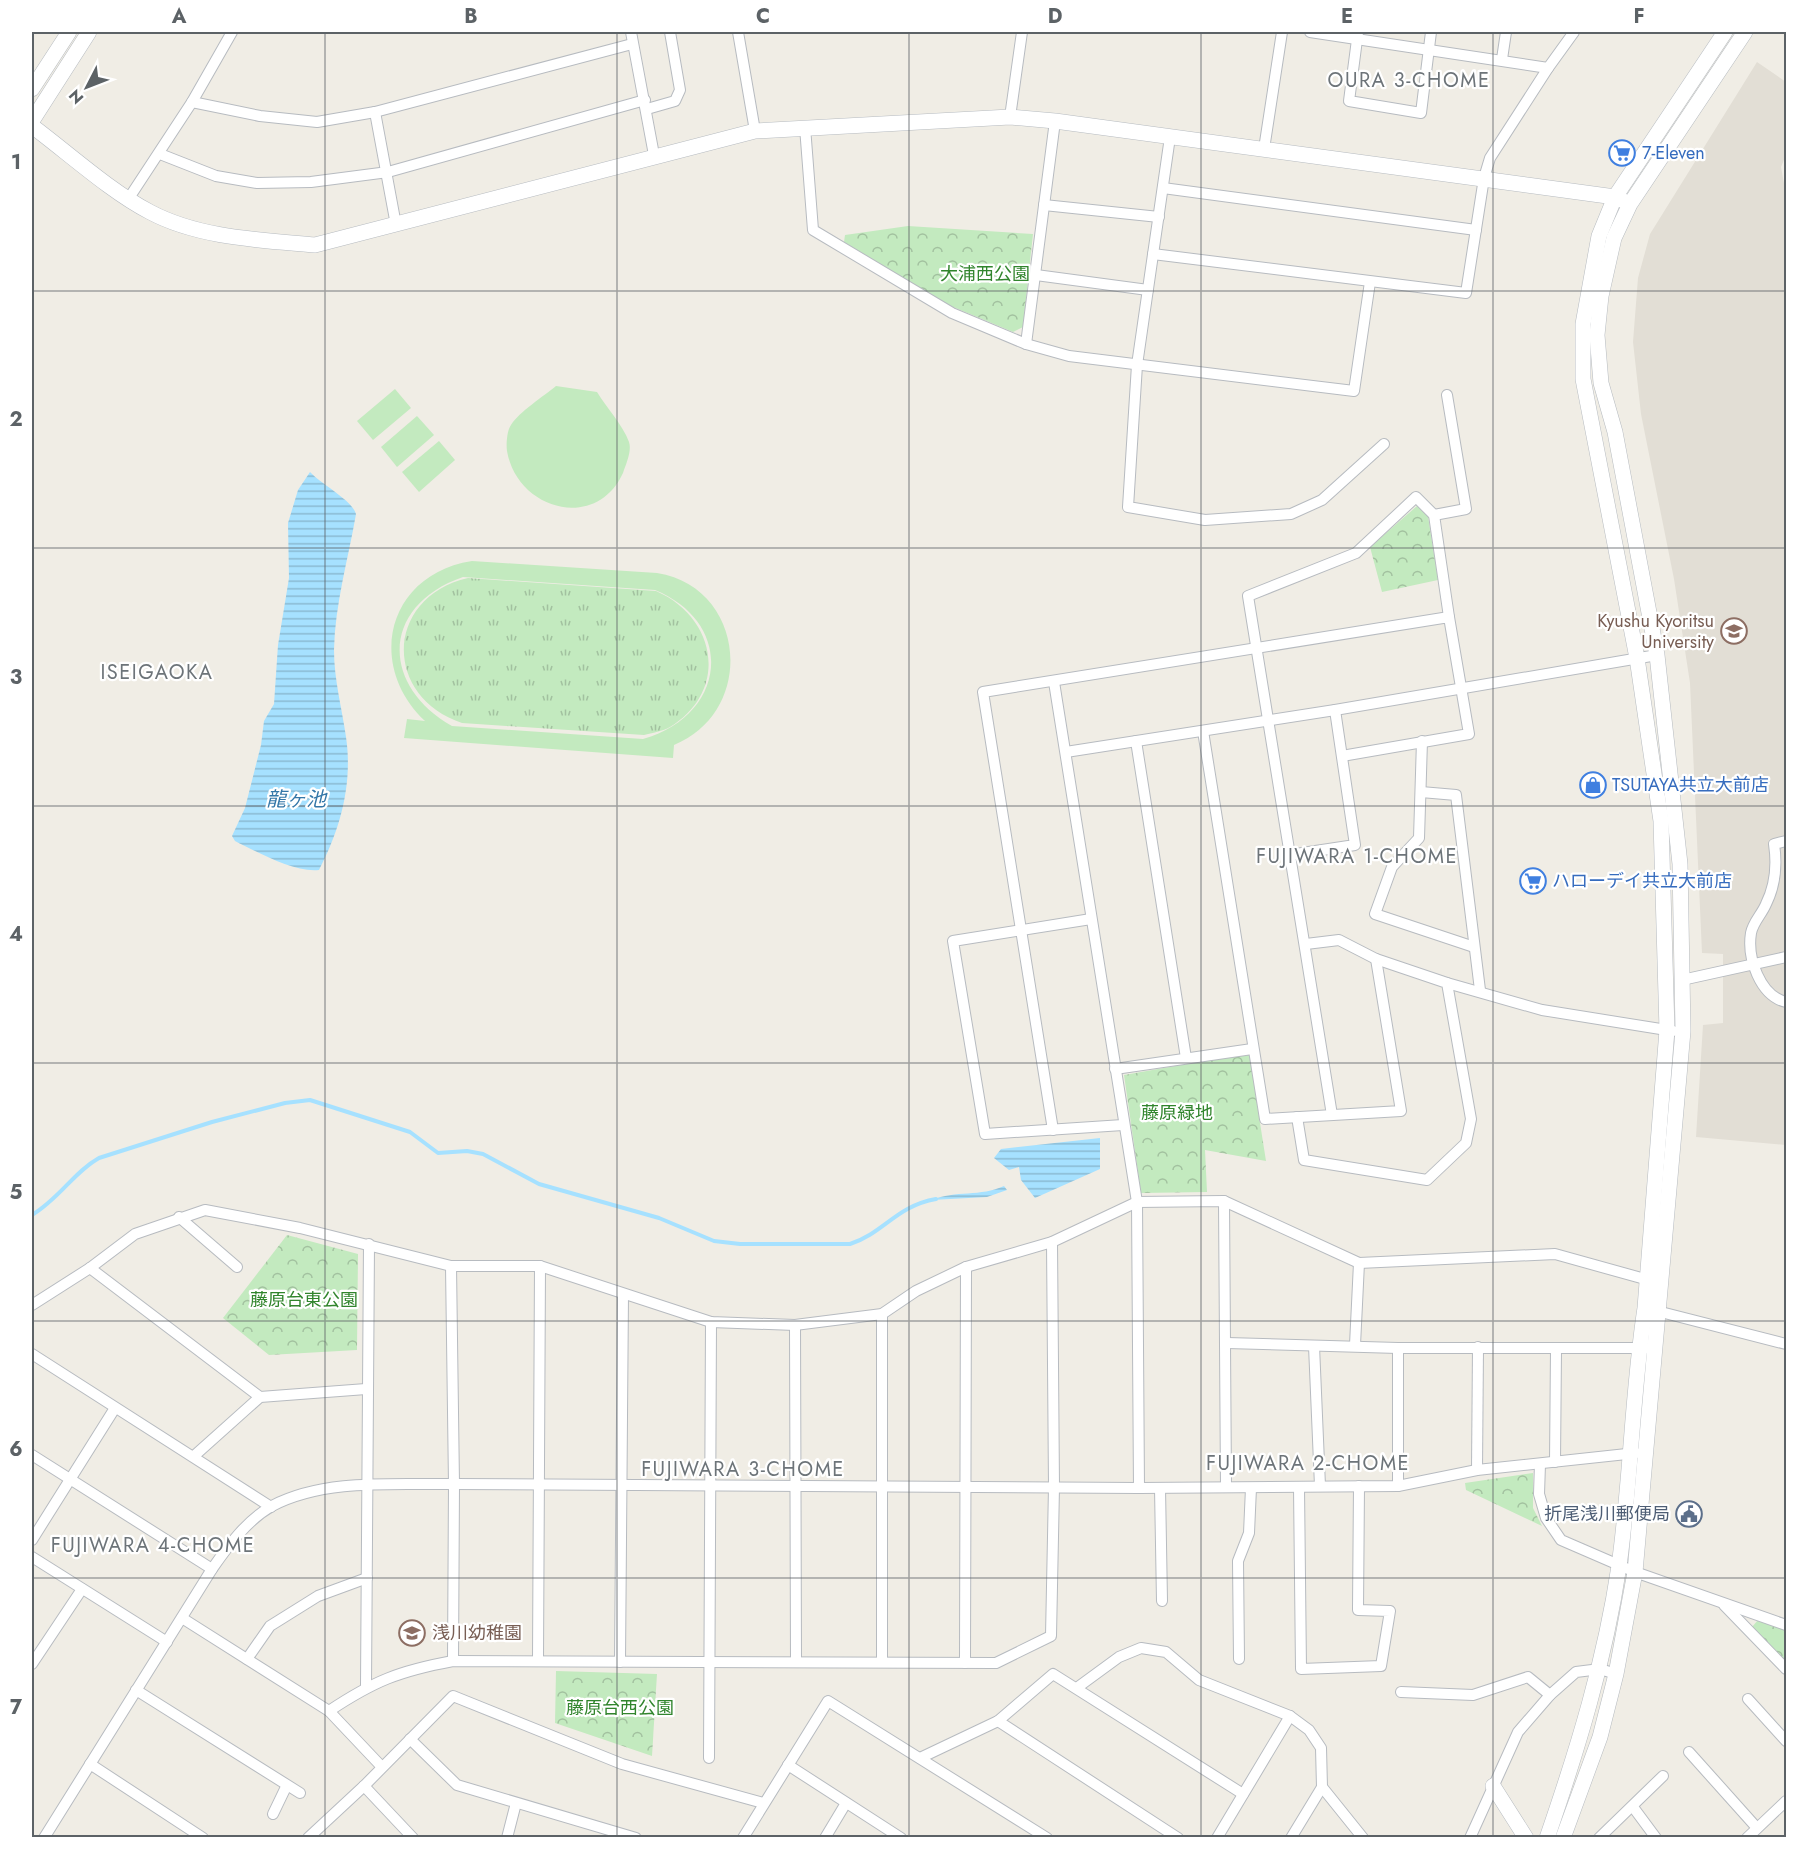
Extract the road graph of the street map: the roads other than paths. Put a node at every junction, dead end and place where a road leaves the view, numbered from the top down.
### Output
1 (69, 32) edge
2 (89, 32) edge
3 (232, 32) edge
4 (631, 32) edge
5 (670, 32) edge
6 (738, 32) edge
7 (1022, 32) edge
8 (1282, 32) edge
9 (1310, 32) edge
10 (1431, 32) edge
11 (1506, 32) edge
12 (1574, 32) edge
13 (1725, 32) edge
14 (1745, 32) edge
15 (1358, 36) edge
16 (632, 44) junction
17 (1429, 50) junction
18 (1502, 59) junction
19 (1548, 68) junction
20 (32, 89) edge
21 (192, 102) junction
22 (646, 104) junction
23 (375, 112) junction
24 (1010, 117) junction
25 (32, 121) edge
26 (1054, 121) junction
27 (32, 126) edge
28 (805, 127) junction
29 (755, 131) junction
30 (1170, 137) junction
31 (1264, 149) junction
32 (160, 154) junction
33 (654, 155) junction
34 (388, 172) junction
35 (1484, 178) junction
36 (1163, 188) junction
37 (1615, 197) junction
38 (129, 198) junction
39 (1630, 204) junction
40 (1044, 205) junction
41 (1159, 217) junction
42 (396, 225) junction
43 (1476, 230) junction
44 (1154, 254) junction
45 (1036, 275) junction
46 (1370, 282) junction
47 (1148, 290) junction
48 (1026, 344) junction
49 (1137, 365) junction
50 (1447, 394) dead end
51 (1384, 444) dead end
52 (1434, 515) junction
53 (1449, 617) junction
54 (1255, 647) junction
55 (1657, 655) junction
56 (1637, 658) junction
57 (1054, 682) junction
58 (1461, 687) junction
59 (1335, 710) junction
60 (1268, 721) junction
61 (1203, 731) junction
62 (1136, 741) junction
63 (1422, 741) junction
64 (1066, 752) junction
65 (1342, 756) junction
66 (1420, 792) junction
67 (1786, 841) edge
68 (1774, 844) junction
69 (1289, 855) junction
70 (1786, 859) edge
71 (1091, 919) junction
72 (1022, 930) junction
73 (1306, 944) junction
74 (1474, 947) junction
75 (1786, 957) edge
76 (1376, 959) junction
77 (1755, 964) junction
78 (1682, 980) junction
79 (1448, 983) junction
80 (1480, 990) junction
81 (1786, 1002) edge
82 (1667, 1030) junction
83 (1683, 1031) junction
84 (1252, 1049) junction
85 (1186, 1058) junction
86 (1115, 1069) junction
87 (1332, 1115) junction
88 (1297, 1117) junction
89 (1123, 1125) junction
90 (1053, 1130) junction
91 (1224, 1201) junction
92 (1137, 1202) junction
93 (179, 1217) junction
94 (1052, 1242) junction
95 (369, 1244) junction
96 (1359, 1263) junction
97 (451, 1266) junction
98 (540, 1266) junction
99 (237, 1267) dead end
100 (90, 1268) junction
101 (966, 1268) junction
102 (1654, 1281) junction
103 (623, 1294) junction
104 (32, 1305) edge
105 (1652, 1310) junction
106 (882, 1314) junction
107 (711, 1322) junction
108 (795, 1325) junction
109 (1227, 1343) junction
110 (1786, 1344) edge
111 (1354, 1345) junction
112 (1314, 1346) junction
113 (1478, 1347) junction
114 (1639, 1347) junction
115 (1398, 1348) junction
116 (1556, 1349) junction
117 (1655, 1349) junction
118 (32, 1354) edge
119 (366, 1389) junction
120 (260, 1397) junction
121 (115, 1408) junction
122 (1638, 1453) junction
123 (32, 1455) edge
124 (194, 1456) junction
125 (1555, 1462) junction
126 (1540, 1464) junction
127 (1477, 1470) junction
128 (70, 1479) junction
129 (454, 1484) junction
130 (537, 1485) junction
131 (883, 1485) junction
132 (1359, 1485) junction
133 (368, 1486) junction
134 (622, 1486) junction
135 (709, 1486) junction
136 (797, 1486) junction
137 (1320, 1486) junction
138 (1398, 1486) junction
139 (966, 1487) junction
140 (1054, 1487) junction
141 (1226, 1487) junction
142 (1299, 1487) junction
143 (1140, 1488) junction
144 (1160, 1488) junction
145 (1251, 1488) junction
146 (271, 1507) junction
147 (32, 1540) edge
148 (32, 1557) edge
149 (1619, 1566) junction
150 (212, 1569) junction
151 (1635, 1572) junction
152 (367, 1578) junction
153 (82, 1588) junction
154 (1162, 1601) dead end
155 (1722, 1603) junction
156 (182, 1618) junction
157 (1786, 1625) edge
158 (167, 1642) junction
159 (247, 1659) junction
160 (1239, 1659) dead end
161 (538, 1660) junction
162 (453, 1661) junction
163 (620, 1662) junction
164 (707, 1662) junction
165 (796, 1662) junction
166 (882, 1662) junction
167 (965, 1663) junction
168 (32, 1664) edge
169 (1600, 1669) junction
170 (1786, 1669) edge
171 (1616, 1674) junction
172 (366, 1686) junction
173 (1078, 1687) junction
174 (136, 1690) junction
175 (1401, 1692) dead end
176 (1550, 1695) junction
177 (1748, 1699) dead end
178 (329, 1712) junction
179 (1290, 1716) junction
180 (998, 1721) junction
181 (410, 1739) junction
182 (1786, 1741) edge
183 (1689, 1752) dead end
184 (708, 1758) dead end
185 (920, 1758) junction
186 (90, 1764) junction
187 (788, 1765) junction
188 (381, 1766) junction
189 (1663, 1776) dead end
190 (364, 1786) junction
191 (1493, 1786) junction
192 (286, 1787) junction
193 (1322, 1787) junction
194 (300, 1793) dead end
195 (1243, 1794) junction
196 (1786, 1802) edge
197 (516, 1803) junction
198 (763, 1803) junction
199 (846, 1803) junction
200 (1633, 1807) junction
201 (273, 1814) dead end
202 (1757, 1828) junction
203 (44, 1838) edge
204 (203, 1838) edge
205 (308, 1838) edge
206 (414, 1838) edge
207 (507, 1838) edge
208 (636, 1838) edge
209 (743, 1838) edge
210 (825, 1838) edge
211 (901, 1838) edge
212 (1047, 1838) edge
213 (1178, 1838) edge
214 (1217, 1838) edge
215 (1291, 1838) edge
216 (1363, 1838) edge
217 (1470, 1838) edge
218 (1526, 1838) edge
219 (1546, 1838) edge
220 (1563, 1838) edge
221 (1599, 1838) edge
222 (1656, 1838) edge
223 (1747, 1838) edge

1 - 20 street
2 - 25 street
3 - 21 street
4 - 16 street
5 - 22 street
6 - 29 street
7 - 24 street
8 - 31 street
9 - 15 street
10 - 17 street
11 - 18 street
12 - 19 street
13 - 37 street
14 - 39 street
15 - 17 street
15 - 17 street
16 - 22 street
16 - 23 street
17 - 18 street
18 - 19 street
19 - 35 street
21 - 23 street
21 - 32 street
22 - 33 street
22 - 34 street
23 - 34 street
24 - 26 street
24 - 28 street
26 - 30 street
26 - 40 street
27 - 38 street
28 - 29 street
28 - 48 street
29 - 33 street
30 - 31 street
30 - 36 street
31 - 35 street
32 - 34 street
32 - 38 street
33 - 42 street
34 - 42 street
35 - 37 street
35 - 43 street
36 - 41 street
36 - 43 street
37 - 39 street
37 - 56 street
38 - 42 street
39 - 55 street
40 - 41 street
40 - 45 street
41 - 44 street
43 - 46 street
44 - 46 street
44 - 47 street
45 - 47 street
45 - 48 street
46 - 49 street
47 - 49 street
48 - 49 street
49 - 51 street
50 - 52 street
52 - 53 street
52 - 54 street
53 - 54 street
53 - 58 street
54 - 57 street
54 - 60 street
55 - 56 street
55 - 78 street
56 - 58 street
56 - 82 street
57 - 64 street
57 - 72 street
58 - 59 street
58 - 63 street
59 - 60 street
59 - 65 street
60 - 61 street
60 - 69 street
61 - 62 street
61 - 84 street
62 - 64 street
62 - 85 street
63 - 65 street
63 - 66 street
64 - 71 street
65 - 69 street
66 - 74 street
66 - 74 street
67 - 68 street
68 - 70 street
68 - 77 street
69 - 73 street
71 - 72 street
71 - 86 street
72 - 90 street
72 - 90 street
73 - 76 street
73 - 87 street
74 - 80 street
75 - 77 street
76 - 79 street
76 - 87 street
77 - 78 street
77 - 81 street
78 - 83 street
79 - 80 street
79 - 88 street
80 - 82 street
82 - 83 street
82 - 102 street
83 - 102 street
84 - 85 street
84 - 88 street
85 - 86 street
86 - 89 street
87 - 88 street
89 - 90 street
89 - 92 street
91 - 92 street
91 - 96 street
91 - 109 street
92 - 94 street
92 - 143 street
93 - 95 street
93 - 99 street
93 - 100 street
94 - 101 street
94 - 140 street
95 - 97 street
95 - 119 street
96 - 102 street
96 - 111 street
97 - 98 street
97 - 129 street
98 - 103 street
98 - 130 street
100 - 104 street
100 - 120 street
101 - 106 street
101 - 139 street
102 - 105 street
103 - 107 street
103 - 134 street
105 - 110 street
105 - 114 street
105 - 117 street
106 - 108 street
106 - 131 street
107 - 108 street
107 - 135 street
108 - 136 street
109 - 112 street
109 - 141 street
111 - 112 street
111 - 115 street
112 - 137 street
113 - 115 street
113 - 116 street
113 - 127 street
114 - 116 street
114 - 117 street
114 - 122 street
115 - 138 street
116 - 125 street
117 - 122 street
118 - 121 street
119 - 120 street
119 - 133 street
120 - 124 street
121 - 124 street
121 - 128 street
122 - 125 street
122 - 149 street
122 - 151 street
123 - 128 street
124 - 146 street
125 - 126 street
126 - 127 street
126 - 149 street
127 - 138 street
128 - 147 street
128 - 150 street
129 - 130 street
129 - 133 street
129 - 162 street
130 - 134 street
130 - 161 street
131 - 136 street
131 - 139 street
131 - 166 street
132 - 137 street
132 - 138 street
132 - 142 street
133 - 146 street
133 - 152 street
134 - 135 street
134 - 163 street
135 - 136 street
135 - 164 street
136 - 165 street
137 - 142 street
139 - 140 street
139 - 167 street
140 - 143 street
140 - 167 street
141 - 144 street
141 - 145 street
142 - 145 street
143 - 144 street
144 - 154 street
145 - 160 street
146 - 150 street
148 - 153 street
149 - 151 street
149 - 169 street
150 - 156 street
151 - 155 street
151 - 171 street
152 - 159 street
152 - 172 street
153 - 158 street
153 - 168 street
155 - 157 street
155 - 170 street
156 - 158 street
156 - 159 street
158 - 174 street
159 - 178 street
161 - 162 street
161 - 163 street
162 - 172 street
163 - 164 street
164 - 165 street
164 - 184 street
165 - 166 street
166 - 167 street
169 - 171 street
169 - 176 street
169 - 219 street
171 - 220 street
172 - 178 street
173 - 179 street
173 - 180 street
173 - 195 street
174 - 186 street
174 - 192 street
175 - 176 street
176 - 191 street
177 - 182 street
178 - 188 street
179 - 193 street
179 - 195 street
180 - 185 street
180 - 213 street
181 - 188 street
181 - 197 street
181 - 198 street
183 - 202 street
185 - 187 street
185 - 212 street
186 - 203 street
186 - 204 street
187 - 198 street
187 - 199 street
188 - 190 street
189 - 200 street
190 - 205 street
190 - 206 street
191 - 217 street
191 - 218 street
192 - 194 street
192 - 201 street
193 - 215 street
193 - 216 street
195 - 214 street
196 - 202 street
197 - 207 street
197 - 208 street
198 - 209 street
199 - 210 street
199 - 211 street
200 - 221 street
200 - 222 street
202 - 223 street

